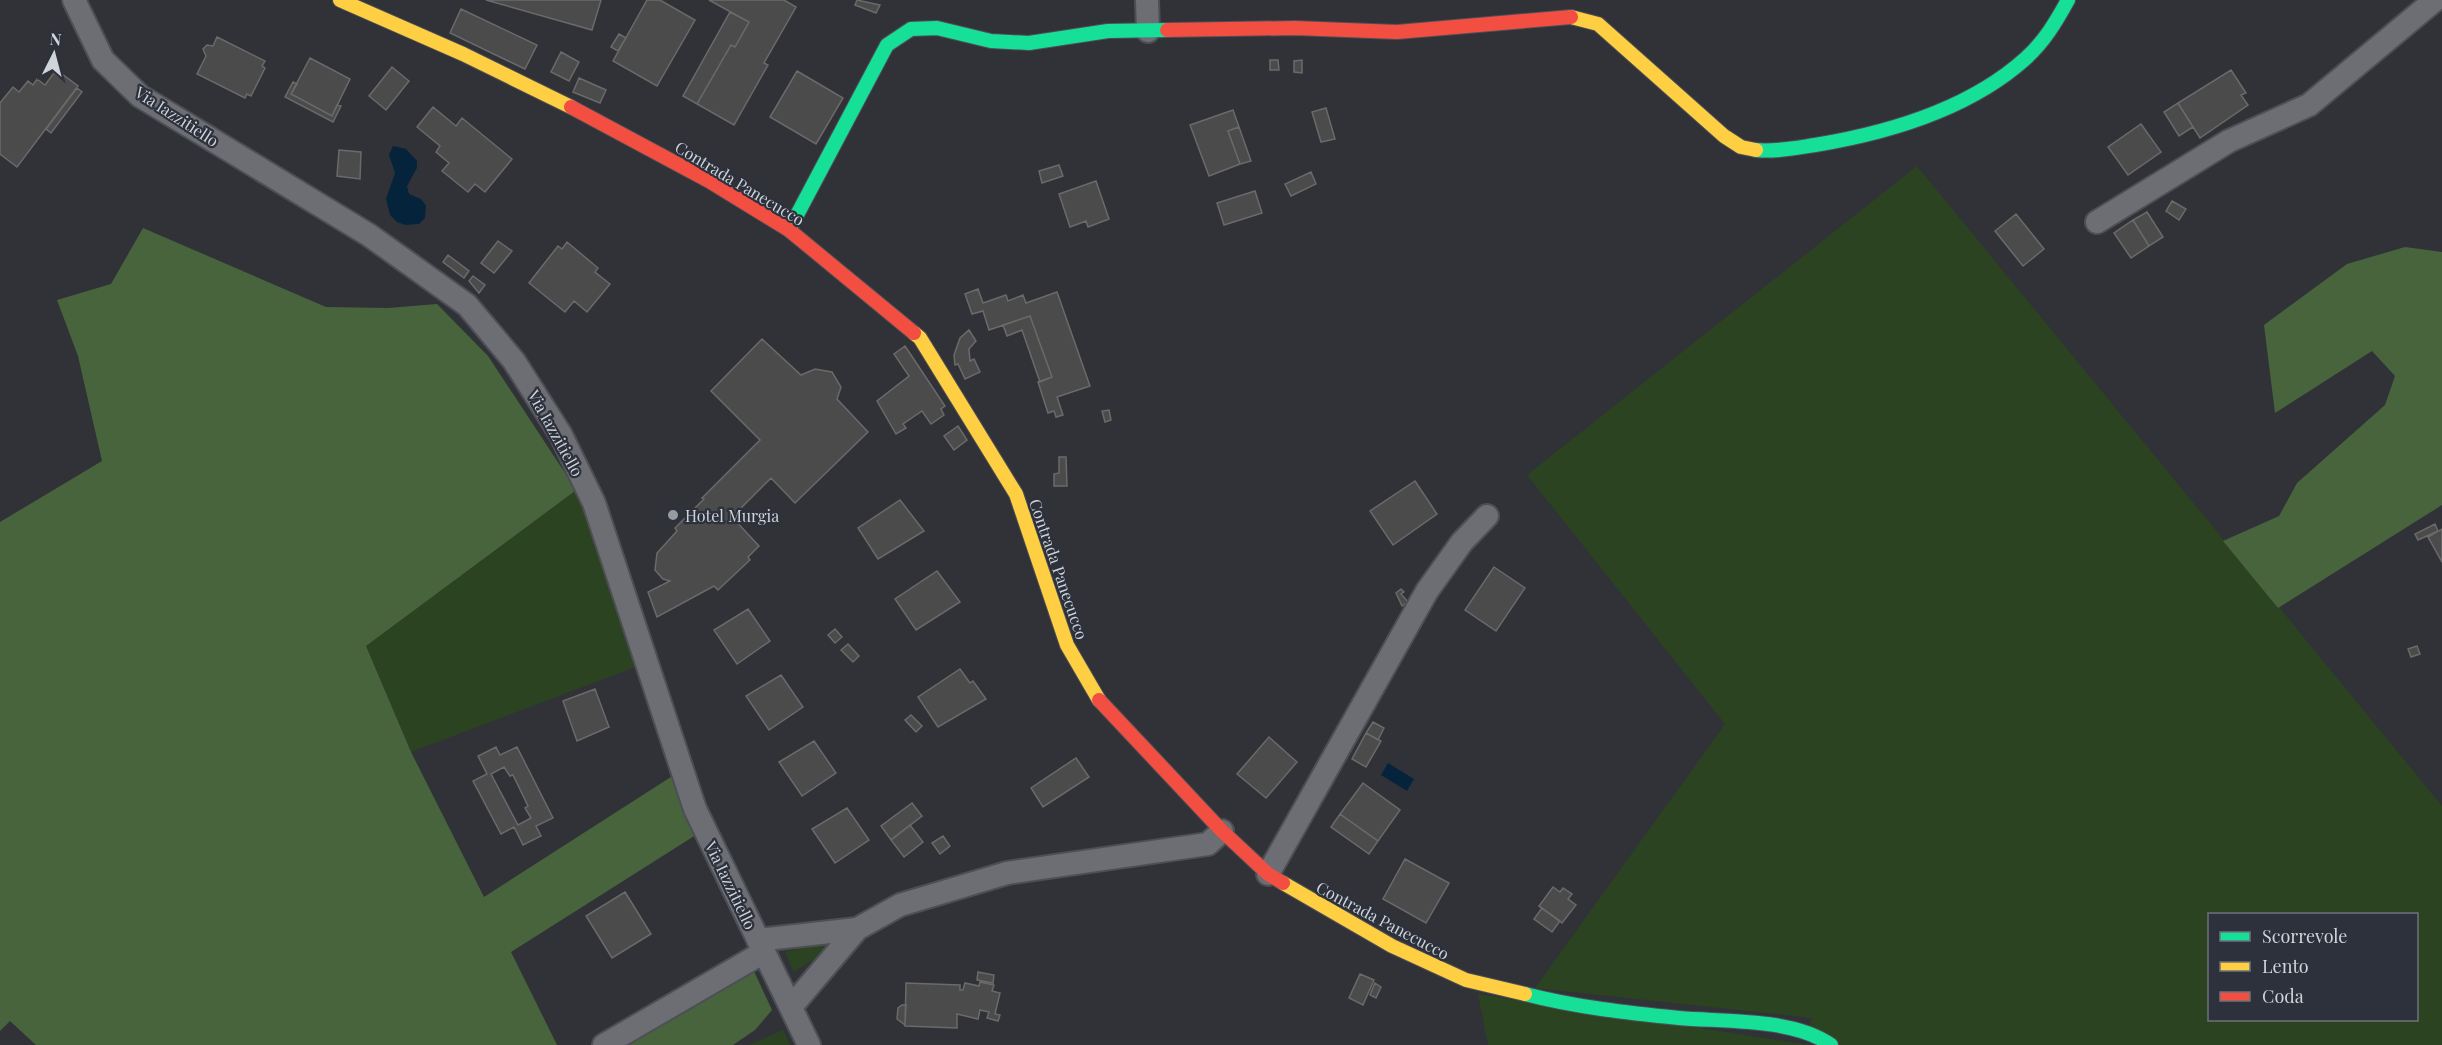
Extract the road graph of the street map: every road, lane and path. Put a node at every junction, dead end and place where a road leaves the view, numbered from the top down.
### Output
1 (74, 0) edge
2 (340, 0) edge
3 (1147, 0) edge
4 (2068, 0) edge
5 (2436, 0) edge
6 (1148, 31) junction
7 (2097, 222) dead end
8 (789, 230) junction
9 (1487, 516) dead end
10 (1222, 831) junction
11 (1268, 874) junction
12 (857, 928) junction
13 (761, 946) junction
14 (790, 1007) junction
15 (604, 1045) edge
16 (809, 1045) edge
17 (1831, 1045) edge

1 - 13 street, Via Iazzitiello
2 - 8 street, Contrada Panecucco
3 - 6 street
4 - 6 street
5 - 7 street
6 - 8 street
8 - 10 street, Contrada Panecucco
9 - 11 street
10 - 11 street, Contrada Panecucco
10 - 12 street
11 - 17 street, Contrada Panecucco
12 - 13 street
12 - 14 street
13 - 14 street, Via Iazzitiello
13 - 15 street
14 - 16 street, Via Iazzitiello

